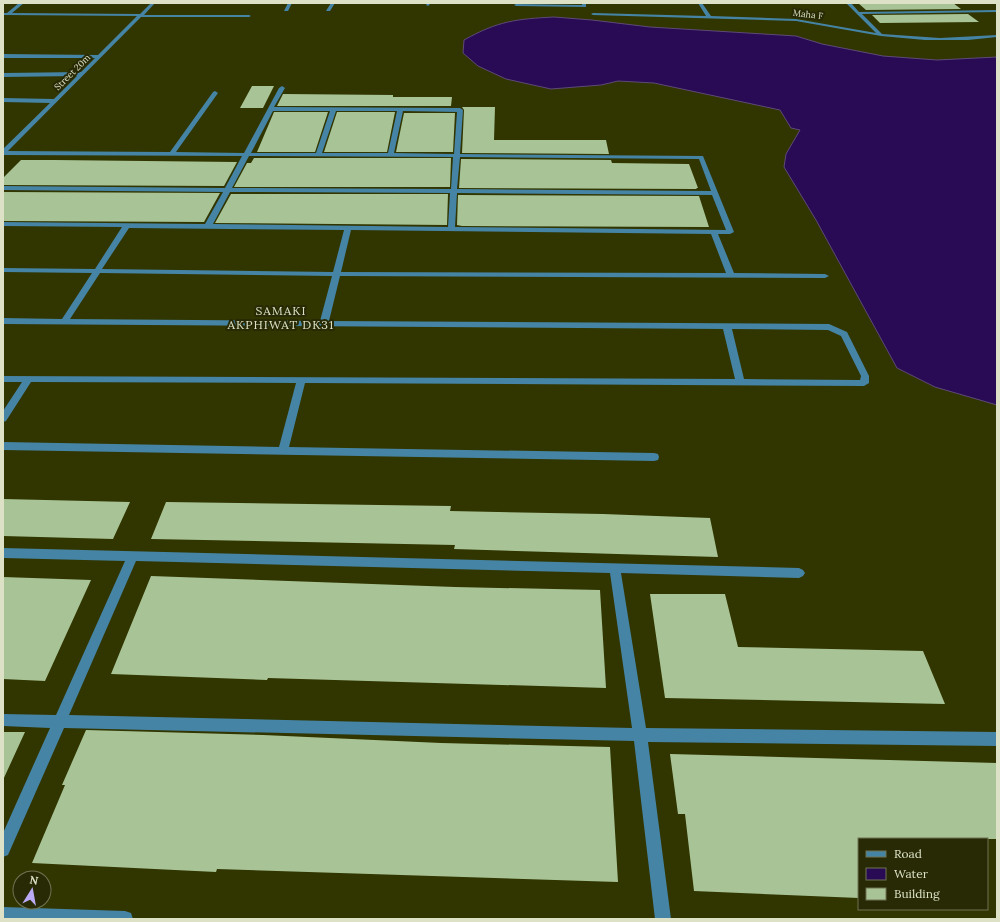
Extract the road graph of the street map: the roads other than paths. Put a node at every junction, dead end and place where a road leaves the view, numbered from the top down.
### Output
1 (22, 3) edge
2 (153, 3) edge
3 (290, 3) edge
4 (333, 3) edge
5 (584, 3) edge
6 (700, 3) edge
7 (848, 3) edge
8 (516, 5) dead end
9 (286, 10) dead end
10 (328, 10) dead end
11 (997, 11) edge
12 (858, 13) junction
13 (5, 14) edge
14 (593, 14) dead end
15 (141, 15) junction
16 (250, 16) dead end
17 (709, 17) junction
18 (881, 35) junction
19 (997, 36) edge
20 (3, 56) edge
21 (100, 57) junction
22 (81, 74) junction
23 (3, 75) edge
24 (282, 88) dead end
25 (216, 93) dead end
26 (3, 100) edge
27 (55, 101) junction
28 (270, 109) junction
29 (333, 110) junction
30 (400, 110) junction
31 (3, 145) edge
32 (11, 145) junction
33 (3, 153) edge
34 (172, 154) junction
35 (246, 154) junction
36 (318, 155) junction
37 (391, 155) junction
38 (457, 156) junction
39 (3, 188) edge
40 (227, 190) junction
41 (454, 191) junction
42 (715, 193) junction
43 (3, 224) edge
44 (127, 225) junction
45 (208, 226) junction
46 (348, 227) junction
47 (451, 228) junction
48 (714, 232) junction
49 (3, 270) edge
50 (98, 271) junction
51 (336, 274) junction
52 (731, 276) junction
53 (825, 276) dead end
54 (3, 321) edge
55 (65, 321) junction
56 (324, 323) junction
57 (727, 326) junction
58 (3, 379) edge
59 (28, 379) junction
60 (301, 381) junction
61 (740, 383) junction
62 (3, 419) edge
63 (3, 446) edge
64 (283, 451) junction
65 (654, 457) dead end
66 (3, 553) edge
67 (133, 556) junction
68 (615, 569) junction
69 (799, 573) dead end
70 (3, 720) edge
71 (60, 721) junction
72 (640, 735) junction
73 (997, 739) edge
74 (3, 850) edge
75 (3, 915) edge
76 (125, 919) edge
77 (663, 919) edge

1 - 13 street
2 - 15 street, Street 20m
3 - 9 street
4 - 10 street
5 - 8 street
6 - 17 street
7 - 12 street
11 - 12 street
12 - 18 street
13 - 15 street
14 - 17 street, Maha F
15 - 16 street
15 - 21 street, Street 20m
17 - 18 street, Maha F
18 - 19 street, Maha F
20 - 21 street
21 - 22 street, Street 20m
22 - 23 street
22 - 27 street, Street 20m
24 - 28 street
25 - 34 street
26 - 27 street
27 - 32 street, Street 20m
28 - 29 street
28 - 35 street
29 - 30 street
29 - 36 street
30 - 37 street
30 - 38 street
31 - 32 street
32 - 33 street, Street 20m
33 - 34 street
34 - 35 street
35 - 36 street
35 - 40 street
36 - 37 street
37 - 38 street
38 - 41 street
38 - 42 street
39 - 40 street
40 - 41 street
40 - 45 street
41 - 42 street
41 - 47 street
42 - 48 street
43 - 44 street
44 - 45 street
44 - 50 street
45 - 46 street
46 - 47 street
46 - 51 street
47 - 48 street
48 - 52 street
49 - 50 street
50 - 51 street
50 - 55 street
51 - 52 street
51 - 56 street
52 - 53 street
54 - 55 street
55 - 56 street
56 - 57 street
57 - 61 street
57 - 61 street
58 - 59 street
59 - 60 street
59 - 62 street
60 - 61 street
60 - 64 street
63 - 64 street
64 - 65 street
66 - 67 street
67 - 68 street
67 - 71 street
68 - 69 street
68 - 72 street
70 - 71 street
71 - 72 street
71 - 74 street
72 - 73 street
72 - 77 street
75 - 76 street

